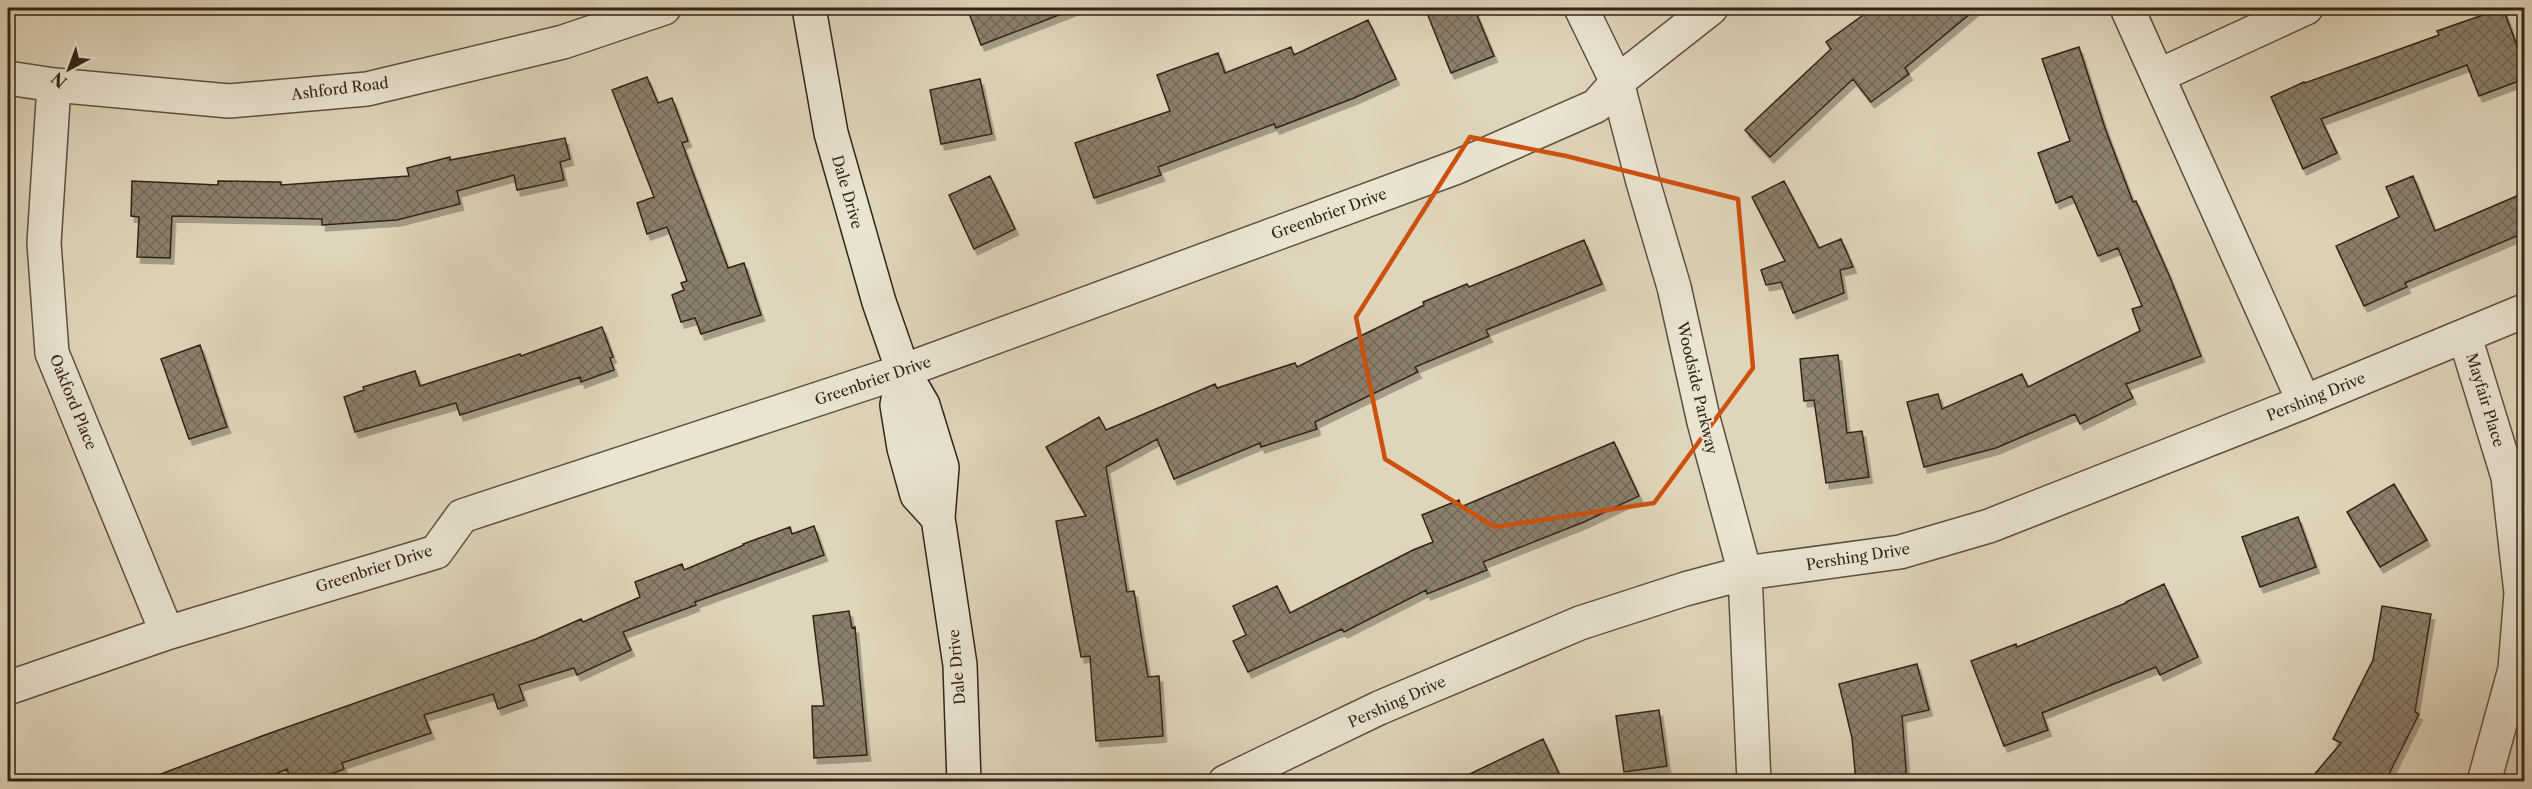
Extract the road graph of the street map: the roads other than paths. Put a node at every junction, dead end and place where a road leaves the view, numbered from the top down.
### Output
1 (664, 8) edge
2 (809, 8) edge
3 (1581, 8) edge
4 (1712, 8) edge
5 (2127, 8) edge
6 (2306, 8) edge
7 (2158, 76) junction
8 (8, 78) edge
9 (1617, 82) junction
10 (54, 85) junction
11 (2524, 311) edge
12 (2465, 336) junction
13 (903, 371) junction
14 (2304, 402) junction
15 (1745, 573) junction
16 (167, 633) junction
17 (8, 688) edge
18 (964, 782) edge
19 (1225, 782) edge
20 (1754, 782) edge
21 (2484, 782) edge

1 - 10 street, Ashford Road
2 - 13 street, Dale Drive
3 - 9 street, Woodside Parkway
4 - 9 street, Greenbrier Drive
5 - 7 street
6 - 7 street
7 - 14 street
8 - 10 street, Ashford Road
9 - 13 street, Greenbrier Drive
9 - 15 street, Woodside Parkway
10 - 16 street, Oakford Place
11 - 12 street, Pershing Drive
12 - 14 street, Pershing Drive
12 - 21 street, Mayfair Place
13 - 16 street, Greenbrier Drive
13 - 18 street, Dale Drive
14 - 15 street, Pershing Drive
15 - 19 street, Pershing Drive
15 - 20 street, Woodside Parkway
16 - 17 street, Greenbrier Drive

